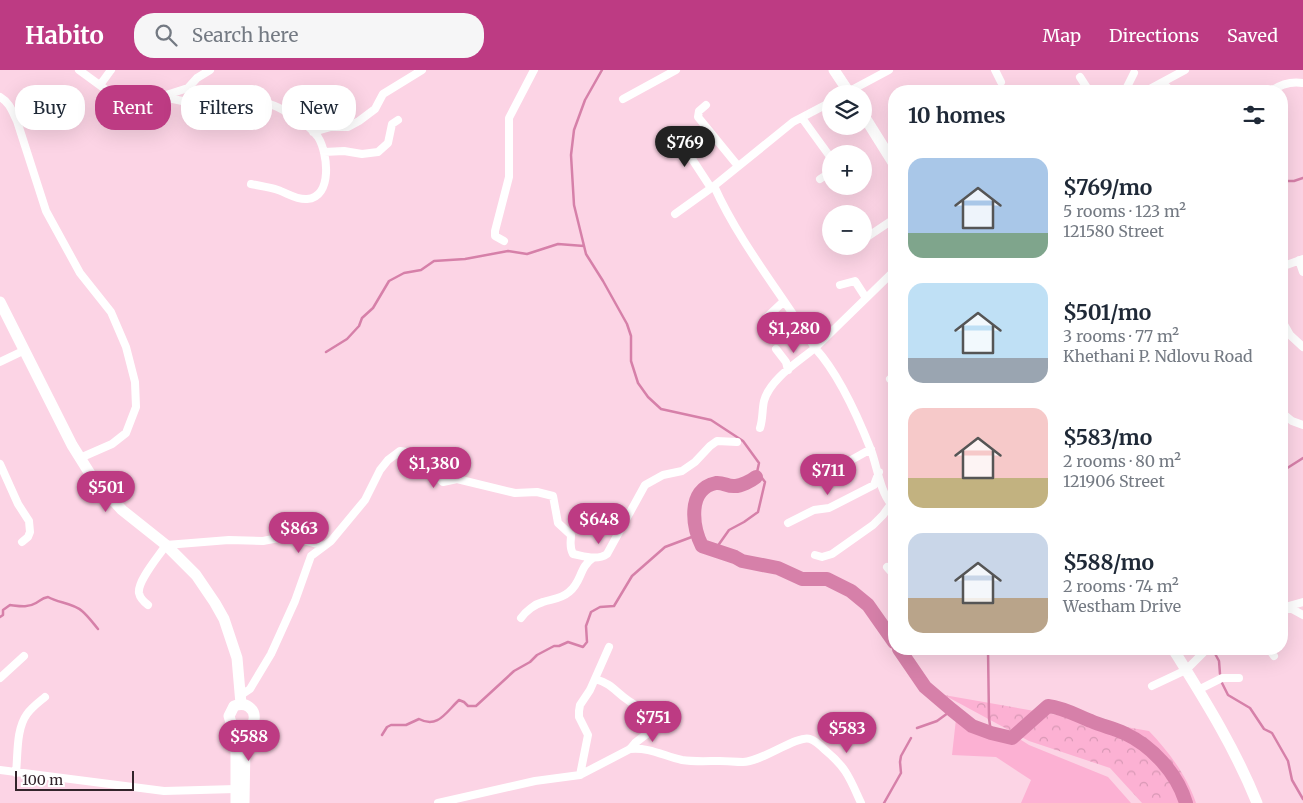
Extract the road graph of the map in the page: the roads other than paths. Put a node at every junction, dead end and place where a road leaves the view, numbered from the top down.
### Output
1 (79, 70) edge
2 (111, 70) edge
3 (210, 70) edge
4 (422, 70) edge
5 (534, 70) edge
6 (676, 70) edge
7 (834, 70) edge
8 (889, 70) edge
9 (995, 70) edge
10 (1185, 70) edge
11 (877, 72) edge
12 (1134, 73) dead end
13 (1173, 73) edge
14 (1080, 77) dead end
15 (1001, 82) dead end
16 (1162, 83) junction
17 (1303, 83) edge
18 (100, 85) joint
19 (842, 85) edge
20 (858, 85) edge
21 (1085, 85) edge
22 (1127, 85) edge
23 (1158, 85) edge
24 (1164, 85) edge
25 (1282, 85) edge
26 (171, 93) edge
27 (0, 98) edge
28 (171, 98) edge
29 (623, 99) dead end
30 (706, 105) dead end
31 (822, 107) edge
32 (802, 118) junction
33 (398, 120) dead end
34 (872, 128) edge
35 (313, 132) junction
36 (678, 136) dead end
37 (822, 146) edge
38 (888, 151) edge
39 (324, 152) junction
40 (738, 166) junction
41 (252, 184) dead end
42 (712, 187) junction
43 (675, 214) dead end
44 (888, 223) edge
45 (872, 234) edge
46 (504, 241) dead end
47 (1301, 260) edge
48 (1288, 265) edge
49 (1303, 272) edge
50 (887, 278) edge
51 (840, 284) dead end
52 (866, 298) junction
53 (784, 301) junction
54 (0, 302) edge
55 (1288, 331) edge
56 (772, 340) dead end
57 (1303, 346) edge
58 (815, 348) junction
59 (776, 349) dead end
60 (25, 350) junction
61 (0, 362) edge
62 (788, 370) junction
63 (1288, 418) edge
64 (1303, 425) edge
65 (760, 428) dead end
66 (737, 442) dead end
67 (871, 449) junction
68 (80, 458) junction
69 (0, 464) edge
70 (844, 464) dead end
71 (879, 472) junction
72 (3, 483) edge
73 (888, 500) edge
74 (888, 509) edge
75 (788, 523) dead end
76 (22, 542) dead end
77 (166, 545) junction
78 (324, 546) junction
79 (815, 555) dead end
80 (593, 558) junction
81 (1303, 602) edge
82 (148, 605) dead end
83 (1288, 606) edge
84 (1288, 609) edge
85 (1303, 615) edge
86 (521, 618) dead end
87 (609, 647) dead end
88 (1177, 655) edge
89 (1201, 655) edge
90 (24, 656) dead end
91 (1186, 670) junction
92 (0, 678) edge
93 (1239, 678) dead end
94 (595, 680) junction
95 (1152, 686) dead end
96 (1198, 690) junction
97 (45, 697) dead end
98 (241, 700) junction
99 (232, 726) junction
100 (250, 727) junction
101 (630, 749) junction
102 (0, 770) edge
103 (16, 773) junction
104 (580, 775) junction
105 (236, 789) junction
106 (236, 803) edge
107 (244, 803) edge
108 (438, 803) edge
109 (861, 803) edge
110 (1257, 803) edge

1 - 18 street
2 - 18 street
3 - 26 street
4 - 35 street
5 - 46 street
6 - 29 street
7 - 19 street
8 - 11 street
9 - 15 street
10 - 13 street
11 - 20 street
12 - 22 street
13 - 16 street
14 - 21 street
16 - 23 street
16 - 24 street
17 - 25 street
27 - 68 street
28 - 35 street
30 - 40 street
31 - 32 street
32 - 37 street
32 - 40 street
33 - 39 street
34 - 38 street
35 - 39 street
36 - 42 street
39 - 41 street
40 - 42 street
42 - 43 street
42 - 53 street
44 - 45 street
47 - 48 street
47 - 49 street
50 - 52 street
51 - 52 street
52 - 58 street
53 - 56 street
53 - 58 street
54 - 60 street
55 - 57 street
58 - 62 street
58 - 67 street
59 - 62 street
60 - 61 street
60 - 68 street
62 - 65 street
63 - 64 street
66 - 80 street
67 - 70 street
67 - 71 street
68 - 77 street
69 - 72 street
71 - 73 street
71 - 75 street
72 - 76 street
74 - 79 street
77 - 78 street
77 - 82 street
77 - 98 street
78 - 80 street
78 - 98 street
80 - 86 street
81 - 83 street
84 - 85 street
87 - 94 street
88 - 91 street
89 - 91 street
90 - 92 street
91 - 95 street
91 - 96 street
93 - 96 street
94 - 101 street
94 - 104 street
96 - 110 street
97 - 103 street
98 - 99 street
98 - 100 street
99 - 100 street
99 - 105 street
100 - 107 street
101 - 104 street
101 - 109 street
102 - 103 street
103 - 105 street
104 - 108 street
105 - 106 street

